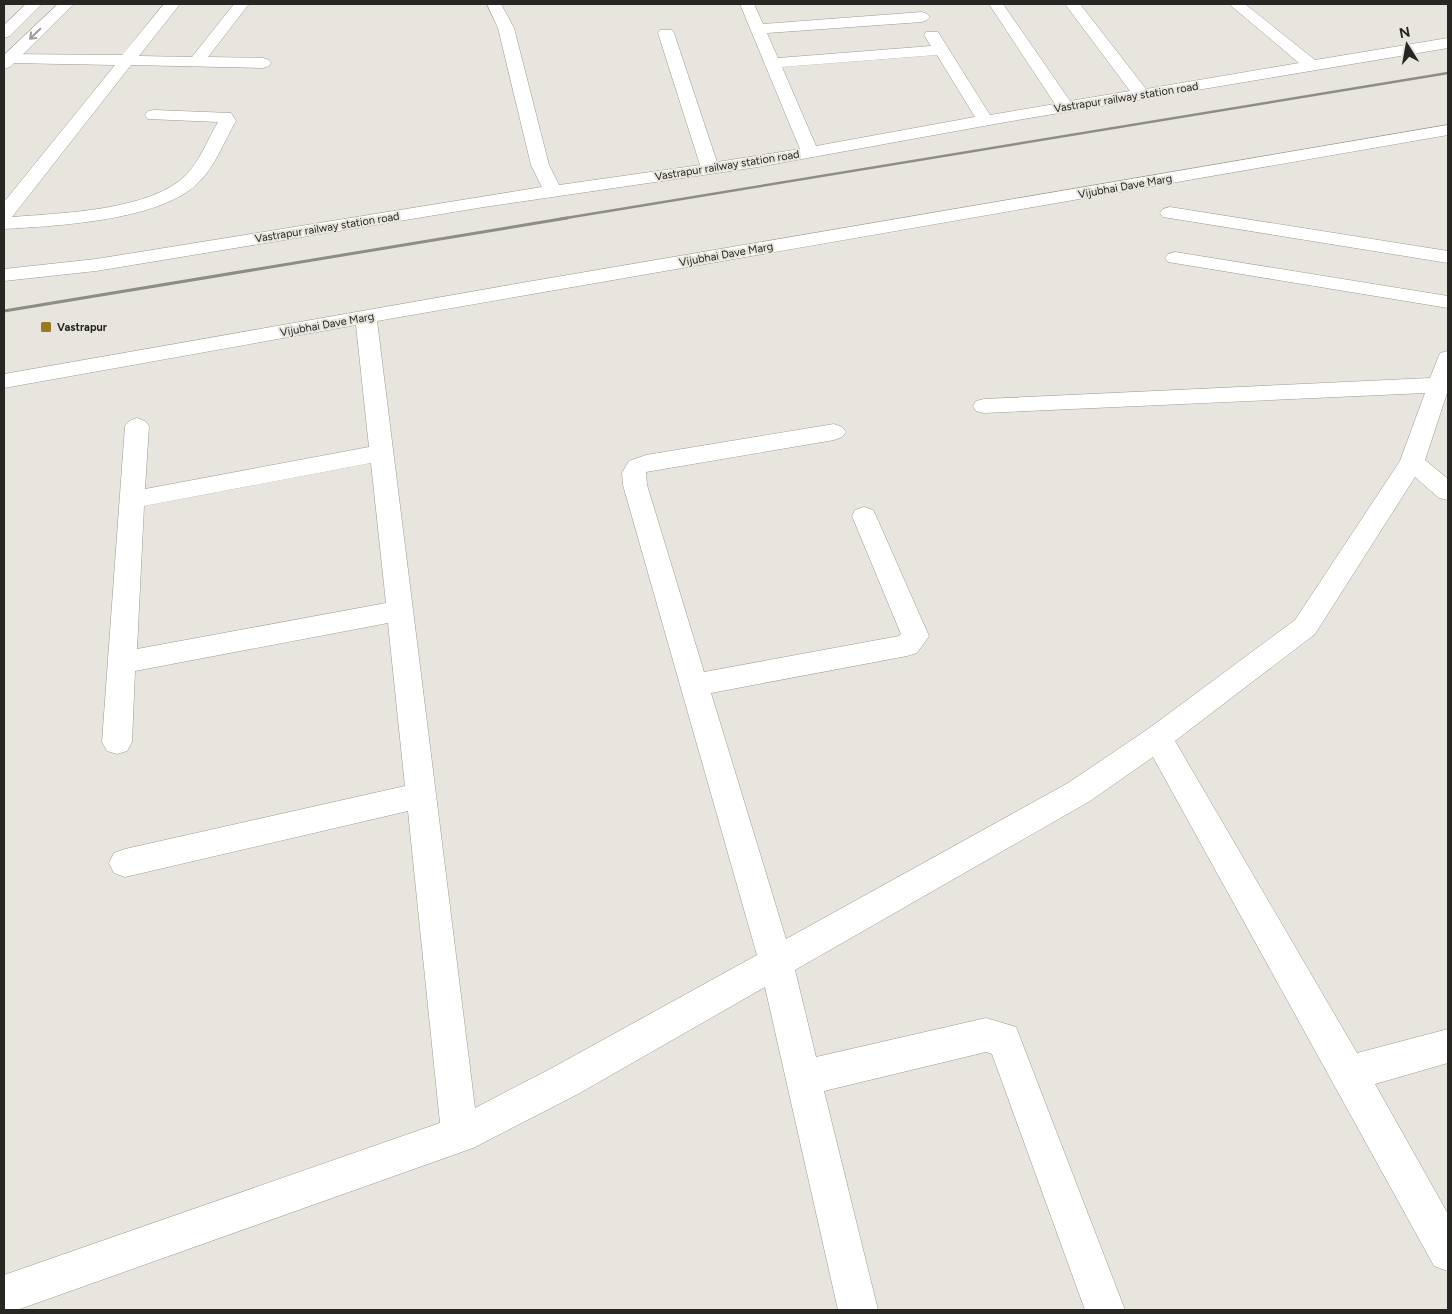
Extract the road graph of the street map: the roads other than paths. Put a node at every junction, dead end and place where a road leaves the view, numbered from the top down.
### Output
1 (34, 4) edge
2 (66, 4) edge
3 (172, 4) edge
4 (242, 4) edge
5 (494, 4) edge
6 (747, 4) edge
7 (996, 4) edge
8 (1072, 4) edge
9 (1236, 4) edge
10 (918, 11) edge
11 (759, 29) junction
12 (4, 32) edge
13 (666, 33) dead end
14 (1448, 43) edge
15 (942, 50) junction
16 (6, 61) edge
17 (126, 61) junction
18 (196, 62) junction
19 (263, 63) dead end
20 (774, 63) junction
21 (1312, 66) junction
22 (1141, 94) junction
23 (1066, 107) junction
24 (154, 115) dead end
25 (985, 120) junction
26 (1448, 130) edge
27 (810, 152) junction
28 (710, 168) junction
29 (553, 191) junction
30 (1170, 213) dead end
31 (4, 214) edge
32 (4, 223) edge
33 (1448, 257) edge
34 (1175, 258) dead end
35 (4, 275) edge
36 (1448, 302) edge
37 (366, 317) junction
38 (1443, 371) edge
39 (4, 381) edge
40 (984, 406) dead end
41 (137, 426) dead end
42 (834, 432) dead end
43 (382, 453) junction
44 (1412, 462) junction
45 (1448, 492) edge
46 (133, 500) junction
47 (864, 516) dead end
48 (400, 610) junction
49 (122, 663) junction
50 (694, 685) junction
51 (1158, 738) junction
52 (117, 742) dead end
53 (421, 795) junction
54 (126, 863) dead end
55 (776, 962) junction
56 (1448, 1046) edge
57 (1349, 1073) junction
58 (804, 1078) junction
59 (460, 1136) junction
60 (1448, 1252) edge
61 (4, 1295) edge
62 (858, 1310) edge
63 (1105, 1310) edge

1 - 12 street
2 -> 16 street
3 - 17 street
4 - 18 street
5 - 29 street
6 - 11 street
7 - 23 street
8 - 22 street
9 - 21 street
10 - 11 street
10 - 15 street
11 - 20 street
13 - 28 street
14 - 21 street, Vastrapur railway station road
15 - 20 street
15 - 25 street
16 - 17 street
17 - 18 street
17 - 31 street
18 - 19 street
20 - 27 street
21 - 22 street, Vastrapur railway station road
22 - 23 street, Vastrapur railway station road
23 - 25 street, Vastrapur railway station road
24 - 32 street
25 - 27 street, Vastrapur railway station road
26 - 37 street, Vijubhai Dave Marg
27 - 28 street, Vastrapur railway station road
28 - 29 street, Vastrapur railway station road
29 - 35 street, Vastrapur railway station road
30 - 33 street
34 - 36 street
37 - 39 street, Vijubhai Dave Marg
37 - 43 street
38 - 40 street
38 - 44 street
41 - 46 street
42 - 50 street
43 - 46 street
43 - 48 street
44 - 45 street
44 - 51 street
46 - 49 street
47 - 50 street
48 - 49 street
48 - 53 street
49 - 52 street
50 - 55 street
51 - 55 street
51 - 57 street
53 - 54 street
53 - 59 street
55 - 58 street
55 - 59 street
56 - 57 street
57 - 60 street
58 - 62 street
58 - 63 street
59 - 61 street

